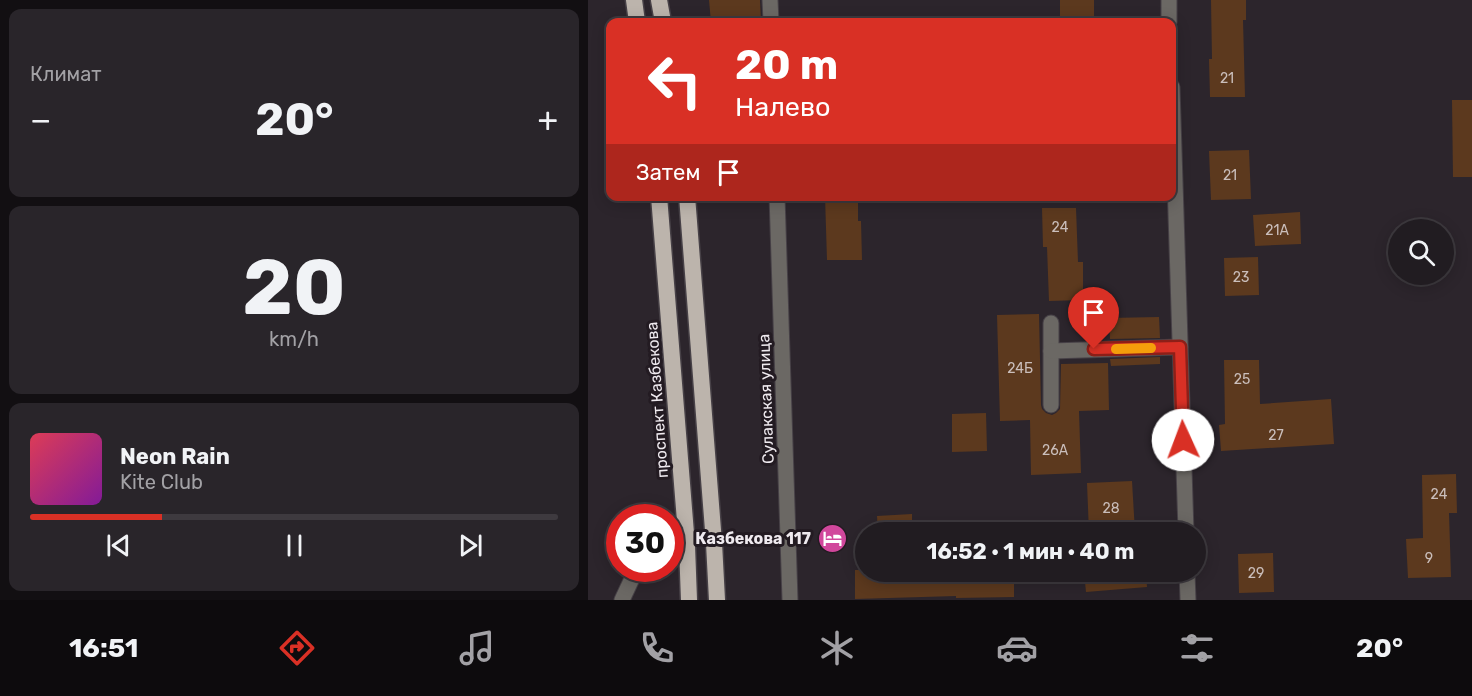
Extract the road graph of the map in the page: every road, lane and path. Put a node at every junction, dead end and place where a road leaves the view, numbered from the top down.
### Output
1 (633, 0) edge
2 (659, 0) edge
3 (770, 0) edge
4 (1169, 0) edge
5 (636, 18) edge
6 (662, 18) edge
7 (771, 18) edge
8 (1169, 18) edge
9 (659, 201) edge
10 (687, 201) edge
11 (777, 201) edge
12 (1176, 201) edge
13 (1051, 323) dead end
14 (1180, 347) junction
15 (1051, 351) junction
16 (1051, 405) dead end
17 (1186, 522) edge
18 (687, 546) junction
19 (684, 547) edge
20 (630, 582) edge
21 (1187, 582) edge
22 (622, 600) edge
23 (689, 600) edge
24 (717, 600) edge
25 (790, 600) edge
26 (1188, 600) edge

1 - 5 highway
2 - 6 highway
3 - 7 street
4 - 8 street
9 - 18 highway, проспект Казбекова
10 - 24 highway
11 - 25 street, Сулакская улица
12 - 14 street
13 - 15 street
14 - 15 street
14 - 17 street
15 - 16 street
18 - 19 street
18 - 23 highway, проспект Казбекова
20 - 22 street
21 - 26 street

